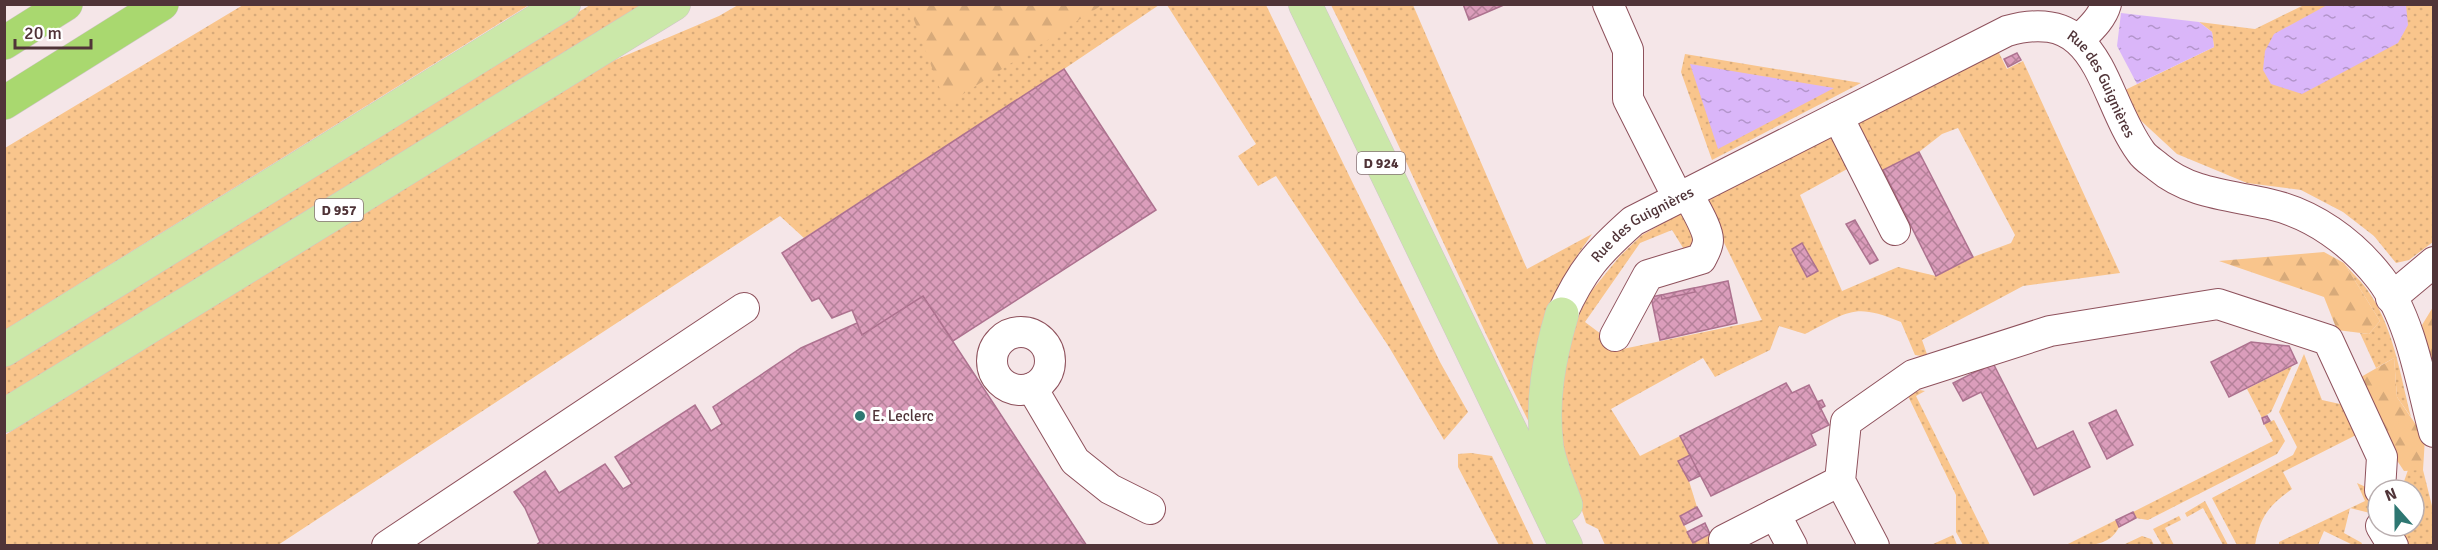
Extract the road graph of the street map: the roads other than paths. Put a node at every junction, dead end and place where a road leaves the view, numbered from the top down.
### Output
1 (66, 4) edge
2 (162, 4) edge
3 (564, 4) edge
4 (674, 4) edge
5 (1305, 4) edge
6 (1608, 4) edge
7 (2106, 4) edge
8 (2079, 40) junction
9 (4, 43) edge
10 (4, 103) edge
11 (1838, 117) junction
12 (1683, 196) junction
13 (1895, 230) dead end
14 (2433, 262) edge
15 (2391, 298) junction
16 (744, 308) dead end
17 (1562, 314) joint
18 (1615, 336) dead end
19 (4, 350) edge
20 (1032, 388) dead end
21 (4, 416) edge
22 (2433, 432) edge
23 (2381, 478) edge
24 (1840, 481) junction
25 (1150, 509) dead end
26 (1775, 514) junction
27 (387, 546) edge
28 (1568, 546) edge
29 (1727, 546) edge
30 (1792, 546) edge
31 (1874, 546) edge

1 - 9 highway
2 - 10 highway
3 - 19 main road
4 - 21 main road, D 957
5 - 28 main road, D 924
6 - 12 street
7 - 8 street
8 - 11 street, Rue des Guignières
8 - 15 street, Rue des Guignières
11 - 12 street, Rue des Guignières
11 - 13 street
12 - 17 street, Rue des Guignières
12 - 18 street
14 - 15 street
15 - 22 street, Rue des Guignières
16 - 27 street
17 - 28 main road
20 - 25 street
23 - 24 street
24 - 26 street
24 - 31 street
26 - 29 street
26 - 30 street

